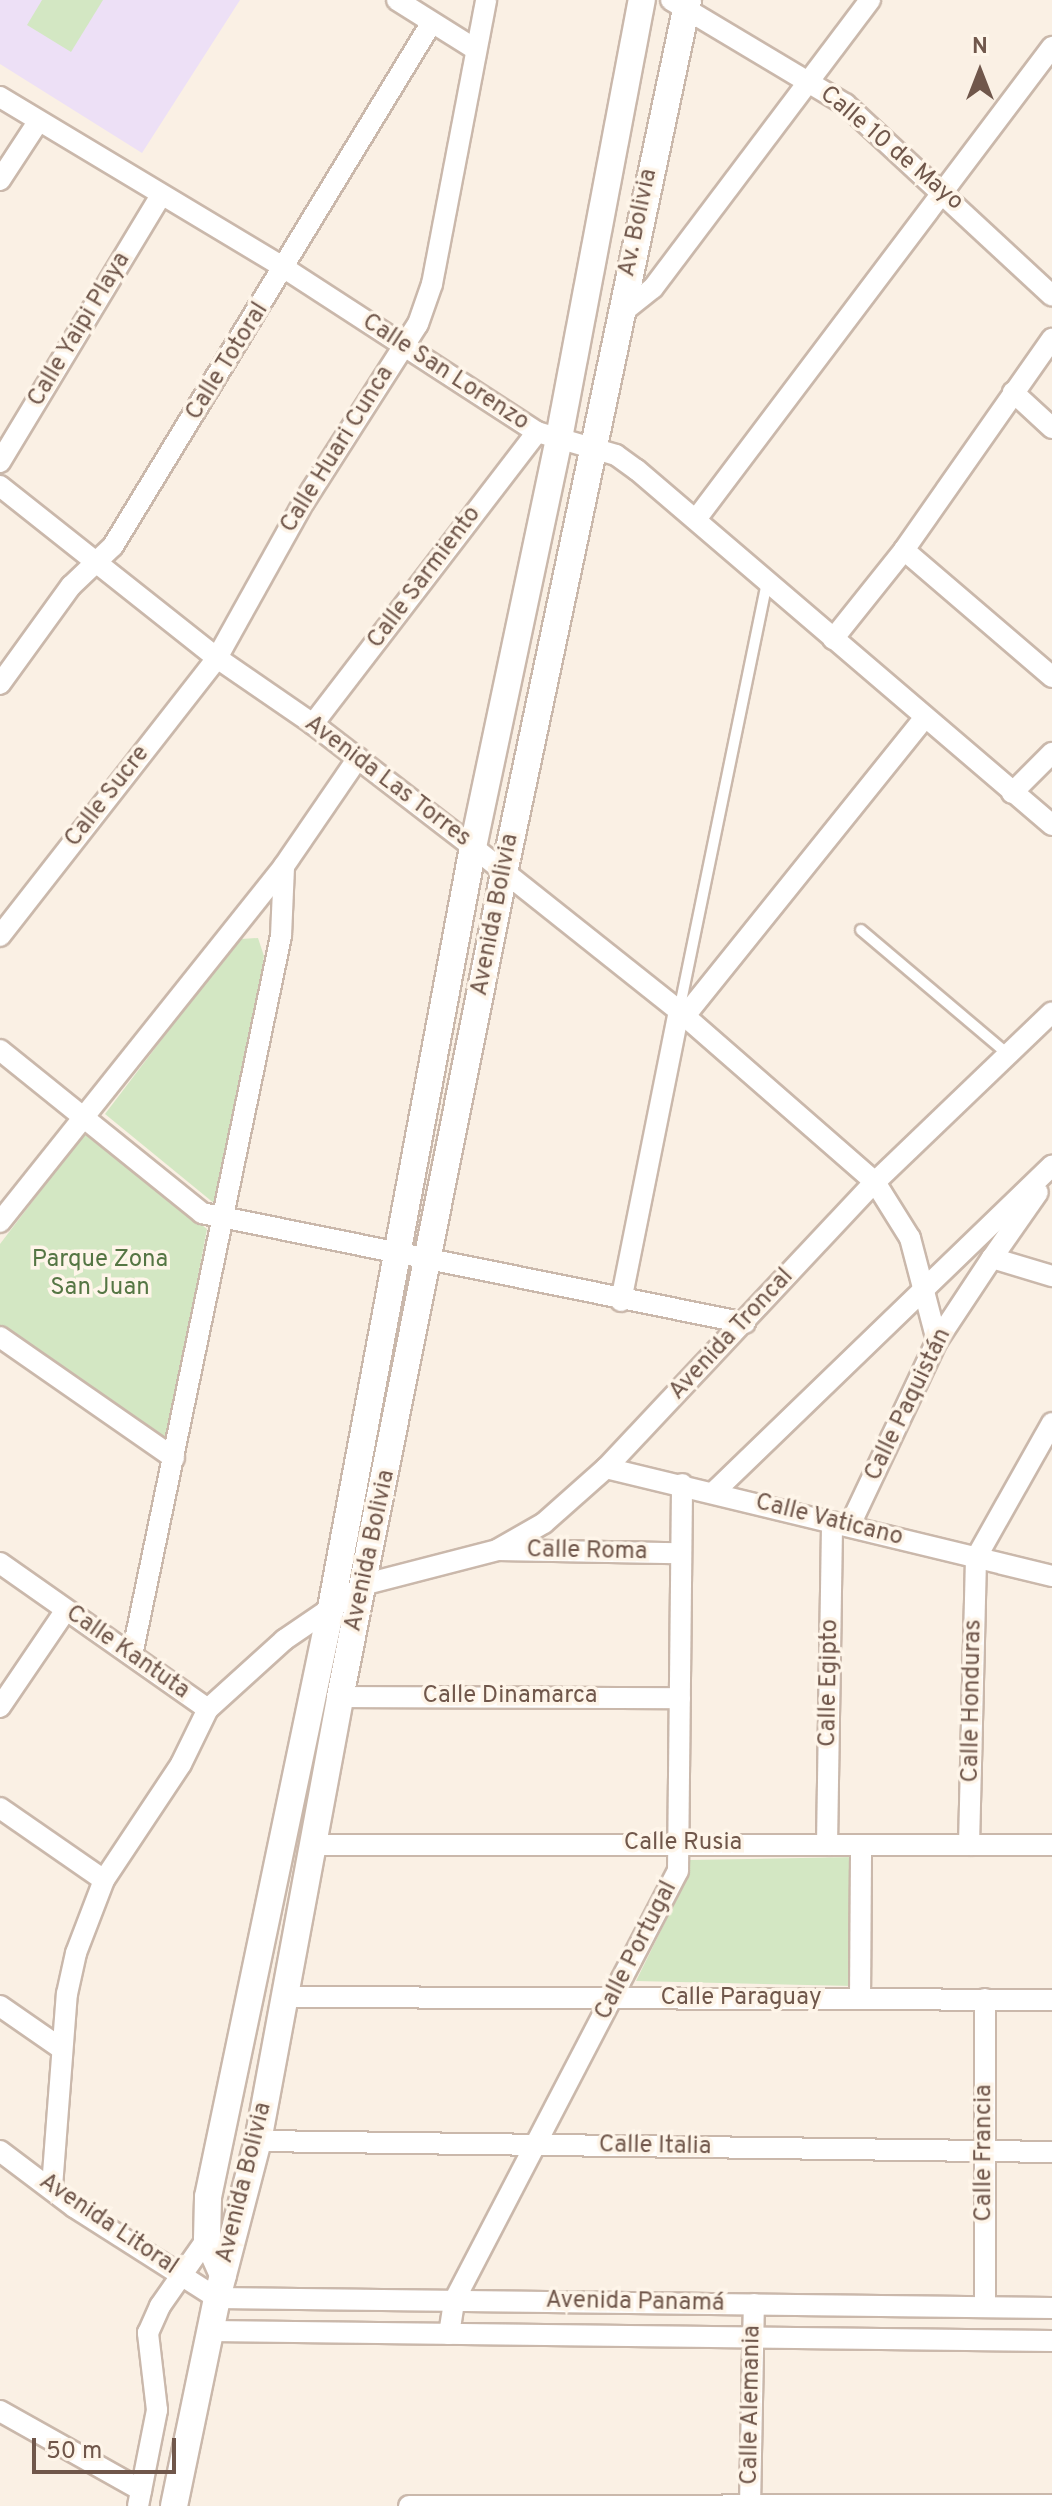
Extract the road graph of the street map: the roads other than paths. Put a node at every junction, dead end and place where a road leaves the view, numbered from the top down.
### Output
1 (397, 0) edge
2 (486, 0) edge
3 (642, 0) edge
4 (870, 0) edge
5 (681, 3) edge
6 (432, 22) junction
7 (1052, 47) edge
8 (475, 49) junction
9 (811, 81) junction
10 (0, 97) edge
11 (38, 122) junction
12 (0, 180) edge
13 (944, 191) junction
14 (160, 197) junction
15 (286, 269) junction
16 (1052, 296) edge
17 (619, 315) junction
18 (1052, 339) edge
19 (404, 347) junction
20 (1013, 392) junction
21 (1052, 428) edge
22 (548, 435) junction
23 (591, 446) junction
24 (0, 462) edge
25 (0, 486) edge
26 (697, 518) junction
27 (904, 550) junction
28 (97, 561) junction
29 (767, 583) junction
30 (833, 639) junction
31 (217, 658) junction
32 (1052, 677) edge
33 (0, 684) edge
34 (924, 718) junction
35 (313, 724) junction
36 (1052, 753) edge
37 (358, 758) junction
38 (1012, 793) junction
39 (1052, 825) edge
40 (473, 847) junction
41 (284, 866) junction
42 (504, 873) junction
43 (861, 930) dead end
44 (0, 936) edge
45 (1052, 1012) edge
46 (681, 1014) junction
47 (0, 1050) edge
48 (1009, 1055) junction
49 (83, 1116) junction
50 (1052, 1169) edge
51 (875, 1182) junction
52 (223, 1218) junction
53 (0, 1222) edge
54 (400, 1250) junction
55 (429, 1257) junction
56 (992, 1258) junction
57 (1052, 1276) edge
58 (926, 1288) junction
59 (621, 1301) junction
60 (745, 1323) junction
61 (0, 1337) edge
62 (937, 1341) junction
63 (1052, 1423) edge
64 (1044, 1453) edge
65 (174, 1458) junction
66 (606, 1468) junction
67 (682, 1484) junction
68 (714, 1492) junction
69 (841, 1524) junction
70 (497, 1550) junction
71 (678, 1553) junction
72 (976, 1558) junction
73 (0, 1563) edge
74 (1052, 1576) edge
75 (366, 1584) junction
76 (331, 1608) junction
77 (66, 1610) junction
78 (132, 1655) junction
79 (340, 1697) junction
80 (680, 1698) junction
81 (0, 1707) edge
82 (208, 1709) junction
83 (0, 1808) edge
84 (679, 1844) junction
85 (315, 1845) junction
86 (827, 1845) junction
87 (861, 1845) junction
88 (969, 1845) junction
89 (1052, 1845) edge
90 (104, 1880) junction
91 (287, 1997) junction
92 (614, 1998) junction
93 (860, 1999) junction
94 (985, 1999) junction
95 (1052, 2000) edge
96 (0, 2006) edge
97 (62, 2049) junction
98 (258, 2141) junction
99 (535, 2145) junction
100 (0, 2151) edge
101 (984, 2151) junction
102 (1052, 2152) edge
103 (52, 2187) junction
104 (207, 2239) junction
105 (181, 2275) junction
106 (220, 2287) junction
107 (454, 2301) junction
108 (754, 2304) junction
109 (985, 2307) junction
110 (1052, 2308) edge
111 (211, 2331) junction
112 (449, 2334) junction
113 (753, 2337) junction
114 (1052, 2341) edge
115 (0, 2411) edge
116 (139, 2498) edge
117 (750, 2505) edge
118 (1052, 2505) edge
119 (174, 2506) edge
120 (409, 2506) edge

1 - 6 street
2 - 8 street, Calle Huari Cunca
3 - 22 street, Av. Bolivia
4 - 9 street
5 - 9 street, Calle 10 de Mayo
5 - 17 street, Av. Bolivia
6 - 8 street
6 - 15 street, Calle Totoral
7 - 13 street
8 - 19 street, Calle Huari Cunca
9 - 13 street, Calle 10 de Mayo
9 - 17 street
10 - 11 street, Calle San Lorenzo
11 - 12 street
11 - 14 street, Calle San Lorenzo
13 - 16 street, Calle 10 de Mayo
13 - 26 street
14 - 15 street, Calle San Lorenzo
14 - 24 street, Calle Yaipi Playa
15 - 19 street, Calle San Lorenzo
15 - 28 street, Calle Totoral
17 - 23 street, Av. Bolivia
18 - 20 street
19 - 22 street, Calle San Lorenzo
19 - 31 street, Calle Huari Cunca
20 - 21 street
20 - 27 street
22 - 23 street, Calle San Lorenzo
22 - 35 street, Calle Sarmiento
22 - 40 street, Avenida Bolivia
23 - 26 street, Calle San Lorenzo
23 - 42 street, Avenida Bolivia
25 - 28 street, Avenida Las Torres
26 - 29 street, Calle San Lorenzo
27 - 30 street
27 - 32 street
28 - 31 street, Avenida Las Torres
28 - 33 street, Calle Totoral
29 - 30 street, Calle San Lorenzo
29 - 46 lane
30 - 34 street, Calle San Lorenzo
31 - 35 street, Avenida Las Torres
31 - 44 street, Calle Sucre
34 - 38 street, Calle San Lorenzo
34 - 46 street
35 - 37 street, Avenida Las Torres
36 - 38 street
37 - 40 street, Avenida Las Torres
37 - 41 street
38 - 39 street, Calle San Lorenzo
40 - 42 street, Avenida Las Torres
40 - 54 street, Avenida Bolivia
41 - 49 street
41 - 52 street
42 - 46 street, Avenida Las Torres
42 - 55 street, Avenida Bolivia
43 - 48 lane
45 - 48 street, Avenida Troncal
46 - 51 street, Avenida Las Torres
46 - 59 street
47 - 49 street
48 - 51 street, Avenida Troncal
49 - 52 street
49 - 53 street
50 - 56 street, Calle Paquistán
50 - 58 street
51 - 58 street, Avenida Las Torres
51 - 60 street, Avenida Troncal
52 - 54 street
52 - 65 street
54 - 55 street
54 - 76 street, Avenida Bolivia
55 - 59 street
55 - 75 street, Avenida Bolivia
56 - 57 street
56 - 62 street, Calle Paquistán
58 - 62 street, Avenida Las Torres
58 - 68 street
59 - 60 street
60 - 66 street, Avenida Troncal
61 - 65 street
62 - 69 street, Calle Paquistán
63 - 64 street
64 - 72 street
65 - 78 street
66 - 67 street, Calle Vaticano
66 - 70 street, Avenida Troncal
67 - 68 street, Calle Vaticano
67 - 71 street, Calle Portugal
68 - 69 street, Calle Vaticano
69 - 72 street, Calle Vaticano
69 - 86 street, Calle Egipto
70 - 71 street, Calle Roma
70 - 75 street, Avenida Troncal
71 - 80 street, Calle Portugal
72 - 74 street, Calle Vaticano
72 - 88 street, Calle Honduras
73 - 77 street, Calle Kantuta
75 - 76 street, Calle Kantuta
75 - 79 street, Avenida Bolivia
76 - 82 street, Calle Kantuta
76 - 104 street, Avenida Bolivia
77 - 78 street, Calle Kantuta
77 - 81 street
78 - 82 street, Calle Kantuta
79 - 80 street, Calle Dinamarca
79 - 85 street, Avenida Bolivia
80 - 84 street, Calle Portugal
82 - 90 street
83 - 90 street
84 - 85 street, Calle Rusia
84 - 86 street, Calle Rusia
84 - 92 street, Calle Portugal
85 - 91 street, Avenida Bolivia
86 - 87 street, Calle Rusia
87 - 88 street, Calle Rusia
87 - 93 street
88 - 89 street, Calle Rusia
90 - 97 street
91 - 92 street, Calle Paraguay
91 - 98 street, Avenida Bolivia
92 - 93 street, Calle Paraguay
92 - 99 street, Calle Portugal
93 - 94 street, Calle Paraguay
94 - 95 street, Calle Paraguay
94 - 101 street, Calle Francia
96 - 97 street
97 - 103 street
98 - 99 street, Calle Italia
98 - 106 street, Avenida Bolivia
99 - 101 street, Calle Italia
99 - 107 street, Calle Portugal
100 - 103 street, Avenida Litoral
101 - 102 street, Calle Italia
101 - 109 street, Calle Francia
103 - 105 street, Avenida Litoral
104 - 105 street
104 - 106 street, Avenida Bolivia
105 - 106 street, Avenida Litoral
105 - 116 street
106 - 107 street, Avenida Panamá
106 - 111 street
107 - 108 street, Avenida Panamá
107 - 112 street, Calle Portugal
108 - 109 street, Avenida Panamá
108 - 113 street, Calle Alemania
109 - 110 street, Avenida Panamá
111 - 112 street
111 - 119 street
112 - 113 street
113 - 114 street
113 - 117 street, Calle Alemania
115 - 116 street
117 - 118 street
117 - 120 street

